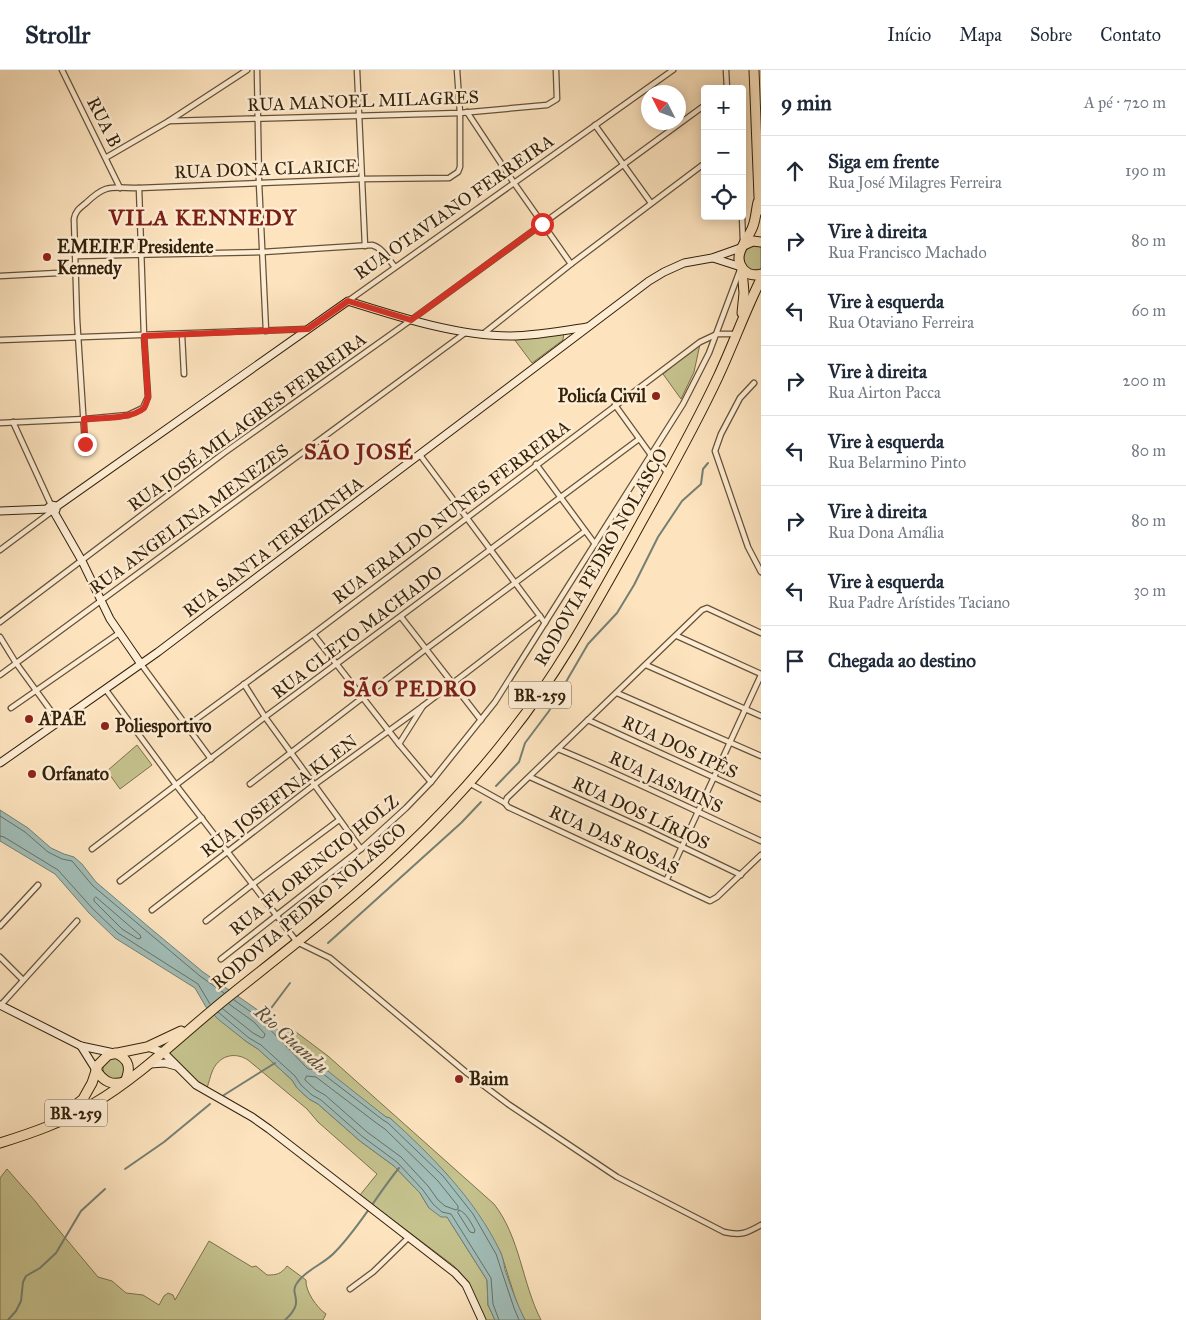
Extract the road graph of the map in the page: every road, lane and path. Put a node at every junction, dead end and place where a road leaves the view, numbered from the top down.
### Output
1 (62, 70) edge
2 (247, 70) edge
3 (257, 70) edge
4 (357, 70) edge
5 (457, 70) edge
6 (556, 70) edge
7 (673, 70) edge
8 (726, 70) edge
9 (754, 70) edge
10 (727, 85) edge
11 (758, 99) edge
12 (701, 108) edge
13 (467, 112) junction
14 (460, 113) junction
15 (358, 114) junction
16 (257, 118) junction
17 (168, 120) junction
18 (595, 125) junction
19 (106, 157) junction
20 (759, 164) edge
21 (623, 165) junction
22 (701, 166) edge
23 (362, 179) junction
24 (258, 183) junction
25 (514, 183) junction
26 (120, 188) junction
27 (138, 188) junction
28 (758, 197) junction
29 (651, 203) junction
30 (761, 210) edge
31 (742, 220) edge
32 (542, 224) junction
33 (761, 242) edge
34 (365, 246) junction
35 (743, 246) junction
36 (263, 252) junction
37 (76, 256) junction
38 (140, 256) junction
39 (712, 258) junction
40 (571, 264) junction
41 (395, 267) junction
42 (742, 268) junction
43 (77, 272) junction
44 (761, 274) edge
45 (0, 276) edge
46 (761, 279) edge
47 (348, 301) junction
48 (411, 320) junction
49 (587, 327) junction
50 (308, 329) junction
51 (568, 330) junction
52 (266, 331) junction
53 (738, 331) junction
54 (466, 332) junction
55 (182, 334) junction
56 (483, 334) junction
57 (717, 334) junction
58 (144, 336) junction
59 (78, 338) junction
60 (0, 340) edge
61 (569, 342) junction
62 (184, 374) dead end
63 (754, 383) dead end
64 (615, 405) junction
65 (84, 419) junction
66 (13, 422) junction
67 (0, 423) edge
68 (639, 439) junction
69 (85, 444) dead end
70 (420, 455) junction
71 (651, 455) junction
72 (536, 464) junction
73 (668, 474) junction
74 (560, 498) junction
75 (52, 509) junction
76 (0, 510) edge
77 (467, 517) junction
78 (585, 531) junction
79 (595, 544) junction
80 (490, 549) junction
81 (0, 550) edge
82 (82, 561) junction
83 (761, 572) edge
84 (515, 583) junction
85 (101, 601) junction
86 (401, 616) junction
87 (540, 616) junction
88 (0, 622) edge
89 (545, 623) junction
90 (119, 633) junction
91 (761, 633) edge
92 (313, 634) junction
93 (676, 636) junction
94 (0, 637) edge
95 (426, 649) junction
96 (16, 663) junction
97 (337, 663) junction
98 (141, 664) junction
99 (646, 665) junction
100 (0, 675) edge
101 (761, 675) edge
102 (452, 683) junction
103 (244, 684) junction
104 (106, 690) junction
105 (36, 691) junction
106 (617, 693) junction
107 (364, 697) junction
108 (423, 706) junction
109 (11, 708) dead end
110 (746, 709) junction
111 (761, 716) edge
112 (265, 717) junction
113 (481, 720) junction
114 (588, 720) junction
115 (59, 722) junction
116 (188, 726) junction
117 (389, 731) junction
118 (730, 743) junction
119 (399, 744) junction
120 (558, 749) junction
121 (291, 751) junction
122 (761, 756) edge
123 (211, 759) junction
124 (0, 763) edge
125 (530, 777) junction
126 (714, 778) junction
127 (431, 782) junction
128 (468, 783) junction
129 (250, 784) dead end
130 (176, 785) junction
131 (314, 785) junction
132 (761, 799) edge
133 (505, 803) junction
134 (698, 813) junction
135 (202, 818) junction
136 (339, 820) junction
137 (761, 841) edge
138 (682, 846) junction
139 (361, 848) junction
140 (92, 849) dead end
141 (227, 852) junction
142 (761, 855) edge
143 (741, 875) junction
144 (667, 880) junction
145 (120, 881) dead end
146 (252, 884) junction
147 (38, 885) dead end
148 (152, 910) dead end
149 (277, 914) junction
150 (77, 921) dead end
151 (206, 921) dead end
152 (0, 926) edge
153 (297, 942) junction
154 (0, 958) edge
155 (221, 959) dead end
156 (23, 980) junction
157 (0, 1006) edge
158 (196, 1022) junction
159 (81, 1046) junction
160 (147, 1047) junction
161 (163, 1052) junction
162 (115, 1053) junction
163 (147, 1065) junction
164 (96, 1070) junction
165 (182, 1070) junction
166 (124, 1082) junction
167 (23, 1135) junction
168 (0, 1143) edge
169 (761, 1225) edge
170 (409, 1238) junction
171 (350, 1288) dead end
172 (482, 1320) edge

1 - 19 street, RUA B
2 - 17 street
3 - 16 street
4 - 15 street
5 - 14 street
6 - 13 street, RUA MANOEL MILAGRES
7 - 18 street, RUA OTAVIANO FERREIRA
8 - 10 street
9 - 11 highway
11 - 20 highway
12 - 21 street, RUA JOSÉ MILAGRES FERREIRA
13 - 14 street, RUA MANOEL MILAGRES
13 - 25 street
14 - 15 street, RUA MANOEL MILAGRES
14 - 23 street, RUA DONA CLARICE
15 - 16 street, RUA MANOEL MILAGRES
15 - 23 street
16 - 17 street, RUA MANOEL MILAGRES
16 - 24 street
17 - 19 street
18 - 21 street
18 - 25 street, RUA OTAVIANO FERREIRA
19 - 26 street, RUA B
20 - 28 highway
21 - 29 street
21 - 32 street, RUA JOSÉ MILAGRES FERREIRA
22 - 29 street
23 - 24 street, RUA DONA CLARICE
23 - 34 street
24 - 27 street, RUA DONA CLARICE
24 - 36 street
25 - 32 street
25 - 41 street, RUA OTAVIANO FERREIRA
26 - 27 street, RUA DONA CLARICE
26 - 37 street, RUA DONA CLARICE
27 - 38 street
28 - 30 highway
28 - 35 highway
29 - 40 street
31 - 35 street
32 - 40 street
32 - 48 street, RUA JOSÉ MILAGRES FERREIRA
33 - 35 highway
34 - 36 street
34 - 41 street
35 - 39 street, RUA SANTA TEREZINHA
35 - 42 highway, RODOVIA PEDRO NOLASCO
36 - 38 street
36 - 52 street
37 - 38 street
37 - 43 street
38 - 58 street
39 - 42 street
39 - 49 street, RUA SANTA TEREZINHA
40 - 56 street
41 - 47 street, RUA OTAVIANO FERREIRA
42 - 44 highway
42 - 53 highway, RODOVIA PEDRO NOLASCO / BR-259
42 - 57 street, RUA FLORENCIO HOLZ
43 - 45 street
43 - 59 street
46 - 53 highway, RODOVIA PEDRO NOLASCO / BR-259
47 - 48 street
47 - 50 street, RUA OTAVIANO FERREIRA
48 - 54 street
48 - 82 street, RUA JOSÉ MILAGRES FERREIRA
49 - 51 street
49 - 61 street, RUA SANTA TEREZINHA
50 - 52 street
50 - 75 street, RUA OTAVIANO FERREIRA
51 - 56 street
51 - 61 street
52 - 55 street
53 - 57 street, RUA ERALDO NUNES FERREIRA
53 - 73 highway, RODOVIA PEDRO NOLASCO / BR-259
54 - 56 street
54 - 85 street, RUA ANGELINA MENEZES
55 - 58 street
55 - 62 street
57 - 64 street, RUA ERALDO NUNES FERREIRA
57 - 71 street, RUA FLORENCIO HOLZ
58 - 59 street
58 - 65 street
59 - 60 street
59 - 65 street
61 - 70 street, RUA SANTA TEREZINHA
63 - 83 street
64 - 68 street
64 - 72 street, RUA ERALDO NUNES FERREIRA
65 - 66 street
65 - 69 street
66 - 67 street
66 - 75 street
68 - 71 street
68 - 74 street, RUA CLETO MACHADO
70 - 77 street
70 - 98 street, RUA SANTA TEREZINHA
71 - 73 street
71 - 79 street, RUA FLORENCIO HOLZ
72 - 74 street
72 - 77 street, RUA ERALDO NUNES FERREIRA
73 - 128 highway, RODOVIA PEDRO NOLASCO / BR-259
74 - 78 street
74 - 80 street, RUA CLETO MACHADO
75 - 76 street
75 - 81 street, RUA OTAVIANO FERREIRA
75 - 82 street
77 - 80 street
77 - 92 street, RUA ERALDO NUNES FERREIRA
78 - 79 street
78 - 84 street
79 - 89 street, RUA FLORENCIO HOLZ
80 - 84 street
80 - 86 street, RUA CLETO MACHADO
82 - 85 street
82 - 88 street, RUA JOSÉ MILAGRES FERREIRA
84 - 87 street
84 - 95 street
85 - 90 street
85 - 96 street, RUA ANGELINA MENEZES
86 - 95 street
86 - 97 street, RUA CLETO MACHADO
87 - 89 street
87 - 102 street, RUA JOSEFINA KLEN
89 - 113 street, RUA FLORENCIO HOLZ
90 - 98 street
90 - 105 street
91 - 93 street
92 - 97 street
92 - 103 street, RUA ERALDO NUNES FERREIRA
93 - 99 street
93 - 101 street
94 - 96 street
95 - 102 street
95 - 107 street
96 - 100 street, RUA ANGELINA MENEZES
96 - 105 street
97 - 107 street
97 - 112 street, RUA CLETO MACHADO
98 - 104 street, RUA SANTA TEREZINHA
98 - 116 street
99 - 106 street
99 - 110 street
101 - 110 street
102 - 108 street, RUA JOSEFINA KLEN
102 - 113 street
103 - 112 street
103 - 116 street, RUA ERALDO NUNES FERREIRA
104 - 115 street, RUA SANTA TEREZINHA
104 - 130 street
105 - 109 street
105 - 115 street
106 - 114 street
106 - 118 street
107 - 117 street
107 - 121 street
108 - 117 street, RUA JOSEFINA KLEN
108 - 119 street
110 - 111 street
110 - 118 street
112 - 121 street
112 - 123 street, RUA CLETO MACHADO
113 - 127 street, RUA FLORENCIO HOLZ
114 - 120 street
114 - 126 street, RUA DOS IPÊS
115 - 124 street, RUA SANTA TEREZINHA
116 - 123 street
117 - 119 street
117 - 131 street, RUA JOSEFINA KLEN
118 - 122 street
118 - 126 street
119 - 127 street
120 - 125 street
120 - 134 street, RUA JASMINS
121 - 129 street
121 - 131 street
123 - 130 street, RUA CLETO MACHADO
125 - 133 street
125 - 138 street, RUA DOS LÍRIOS
126 - 132 street, RUA DOS IPÊS
126 - 134 street
127 - 139 street, RUA FLORENCIO HOLZ
128 - 133 street, RUA DAS ROSAS
128 - 153 highway, RODOVIA PEDRO NOLASCO / BR-259
130 - 135 street
130 - 140 street, RUA CLETO MACHADO
131 - 136 street
131 - 141 street, RUA JOSEFINA KLEN
133 - 144 street, RUA DAS ROSAS
134 - 137 street, RUA JASMINS
134 - 138 street
135 - 141 street
135 - 145 street
136 - 139 street
136 - 146 street
138 - 143 street, RUA DOS LÍRIOS
138 - 144 street
139 - 149 street, RUA FLORENCIO HOLZ
141 - 146 street
141 - 148 street, RUA JOSEFINA KLEN
142 - 143 street
143 - 144 street, RUA DAS ROSAS
146 - 149 street
146 - 151 street
147 - 152 street
149 - 153 street
149 - 155 street, RUA FLORENCIO HOLZ
150 - 156 street
153 - 158 highway, RODOVIA PEDRO NOLASCO / BR-259
153 - 169 street
154 - 156 street
156 - 157 street
157 - 159 street
158 - 160 highway, RODOVIA PEDRO NOLASCO / BR-259
158 - 161 highway, RODOVIA PEDRO NOLASCO / BR-259
159 - 162 street
159 - 164 street
160 - 161 street
160 - 162 highway, RODOVIA PEDRO NOLASCO / BR-259
161 - 163 highway, RODOVIA PEDRO NOLASCO / BR-259
161 - 165 street
162 - 164 highway
162 - 166 highway
163 - 165 street
163 - 166 highway, RODOVIA PEDRO NOLASCO / BR-259
164 - 166 highway
164 - 167 highway, RODOVIA PEDRO NOLASCO / BR-259
165 - 170 street
166 - 167 highway, RODOVIA PEDRO NOLASCO / BR-259
167 - 168 highway, RODOVIA PEDRO NOLASCO / BR-259
170 - 171 street
170 - 172 street

